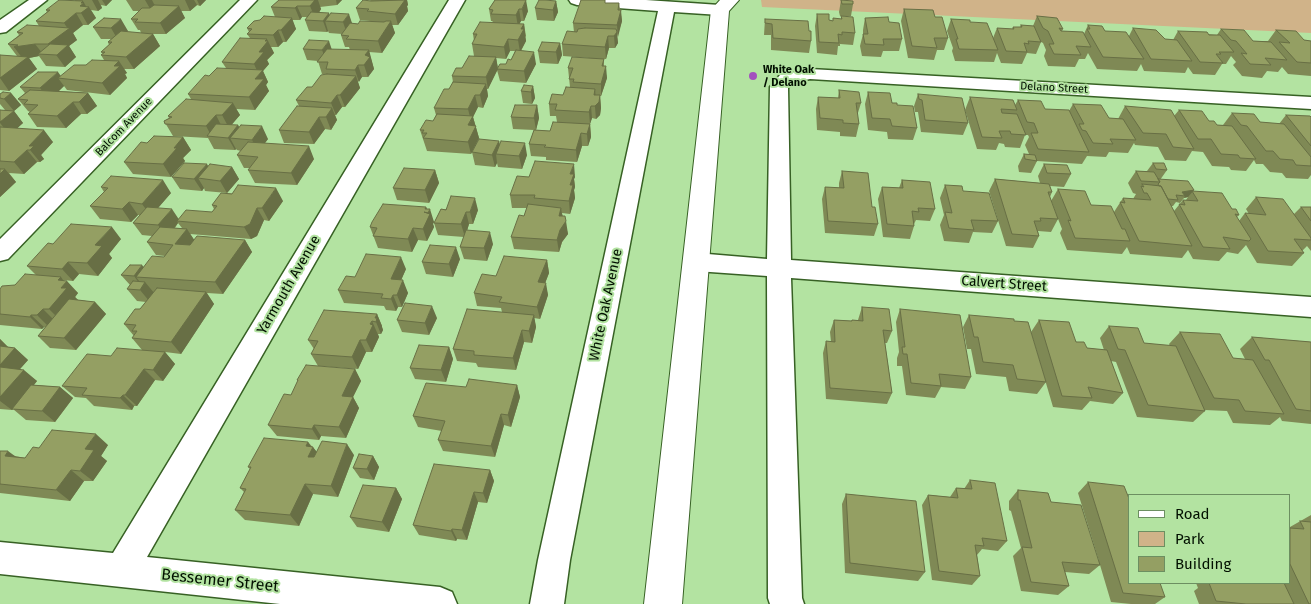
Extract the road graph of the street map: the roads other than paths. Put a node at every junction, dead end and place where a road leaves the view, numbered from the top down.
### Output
1 (38, 0) edge
2 (248, 0) edge
3 (457, 0) edge
4 (577, 0) edge
5 (720, 3) edge
6 (668, 7) junction
7 (0, 28) edge
8 (1311, 102) edge
9 (0, 253) edge
10 (696, 262) junction
11 (779, 267) junction
12 (1311, 307) edge
13 (0, 558) edge
14 (121, 570) junction
15 (440, 604) edge
16 (547, 604) edge
17 (663, 604) edge
18 (787, 604) edge

1 - 7 street
2 - 9 street, Balcom Avenue
3 - 14 street, Yarmouth Avenue
4 - 6 street
5 - 6 street
5 - 10 main road
6 - 16 street, White Oak Avenue
8 - 11 street, Delano Street
10 - 11 street, Calvert Street
10 - 17 main road
11 - 12 street, Calvert Street
11 - 18 street
13 - 14 street, Bessemer Street
14 - 15 street, Bessemer Street

